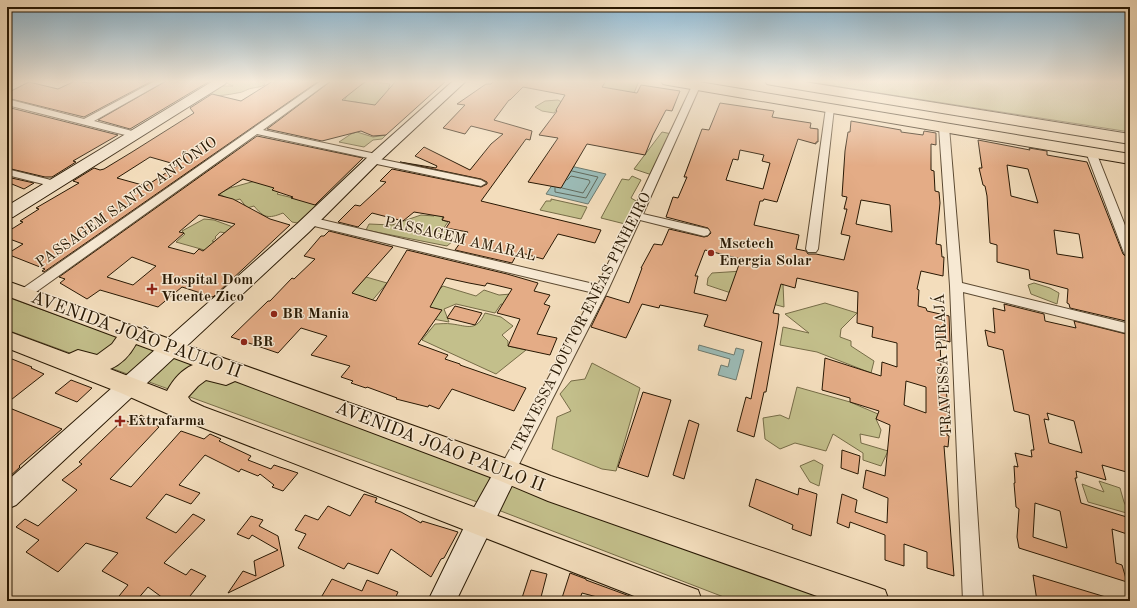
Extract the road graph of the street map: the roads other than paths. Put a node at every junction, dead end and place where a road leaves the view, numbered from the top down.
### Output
1 (37, 109) edge
2 (110, 109) edge
3 (174, 109) edge
4 (286, 109) edge
5 (428, 109) edge
6 (685, 109) edge
7 (830, 109) edge
8 (838, 109) edge
9 (947, 109) edge
10 (88, 122) junction
11 (944, 127) junction
12 (256, 131) junction
13 (133, 134) junction
14 (1130, 139) edge
15 (1091, 152) junction
16 (374, 158) junction
17 (1130, 159) edge
18 (7, 172) edge
19 (481, 183) dead end
20 (55, 184) junction
21 (7, 213) edge
22 (636, 216) junction
23 (310, 221) junction
24 (704, 232) dead end
25 (812, 249) dead end
26 (1130, 253) edge
27 (956, 286) junction
28 (602, 290) junction
29 (16, 291) edge
30 (1130, 329) edge
31 (123, 330) junction
32 (7, 339) edge
33 (172, 348) junction
34 (58, 359) junction
35 (246, 375) junction
36 (129, 386) junction
37 (184, 410) junction
38 (507, 471) junction
39 (7, 497) edge
40 (480, 522) junction
41 (442, 601) edge
42 (687, 601) edge
43 (874, 601) edge
44 (973, 601) edge

1 - 10 street
2 - 10 street
3 - 13 street
4 - 12 street, PASSAGEM SANTO ANTÔNIO
5 - 16 street
6 - 22 street, TRAVESSA DOUTOR ENÉAS PINHEIRO
7 - 25 street
8 - 11 highway
9 - 14 highway
10 - 13 street
11 - 15 highway
11 - 27 street, TRAVESSA PIRAJÁ
12 - 16 street
12 - 29 street, PASSAGEM SANTO ANTÔNIO
13 - 20 street
15 - 17 highway
15 - 26 street
16 - 19 street
16 - 23 street
18 - 20 street
20 - 21 street
22 - 24 street
22 - 28 street, TRAVESSA DOUTOR ENÉAS PINHEIRO
23 - 28 street, PASSAGEM AMARAL
23 - 33 street
27 - 30 street
27 - 44 street, TRAVESSA PIRAJÁ
28 - 38 street, TRAVESSA DOUTOR ENÉAS PINHEIRO
29 - 31 main road, AVENIDA JOÃO PAULO II
31 - 33 main road, AVENIDA JOÃO PAULO II
31 - 34 main road
32 - 34 main road
33 - 35 main road, AVENIDA JOÃO PAULO II
33 - 36 street
34 - 36 main road
35 - 37 main road
35 - 38 main road, AVENIDA JOÃO PAULO II
36 - 37 main road
36 - 39 street
37 - 40 main road
38 - 40 street, TRAVESSA DOUTOR ENÉAS PINHEIRO
38 - 43 main road, AVENIDA JOÃO PAULO II
40 - 41 street, TRAVESSA DOUTOR ENÉAS PINHEIRO
40 - 42 main road

